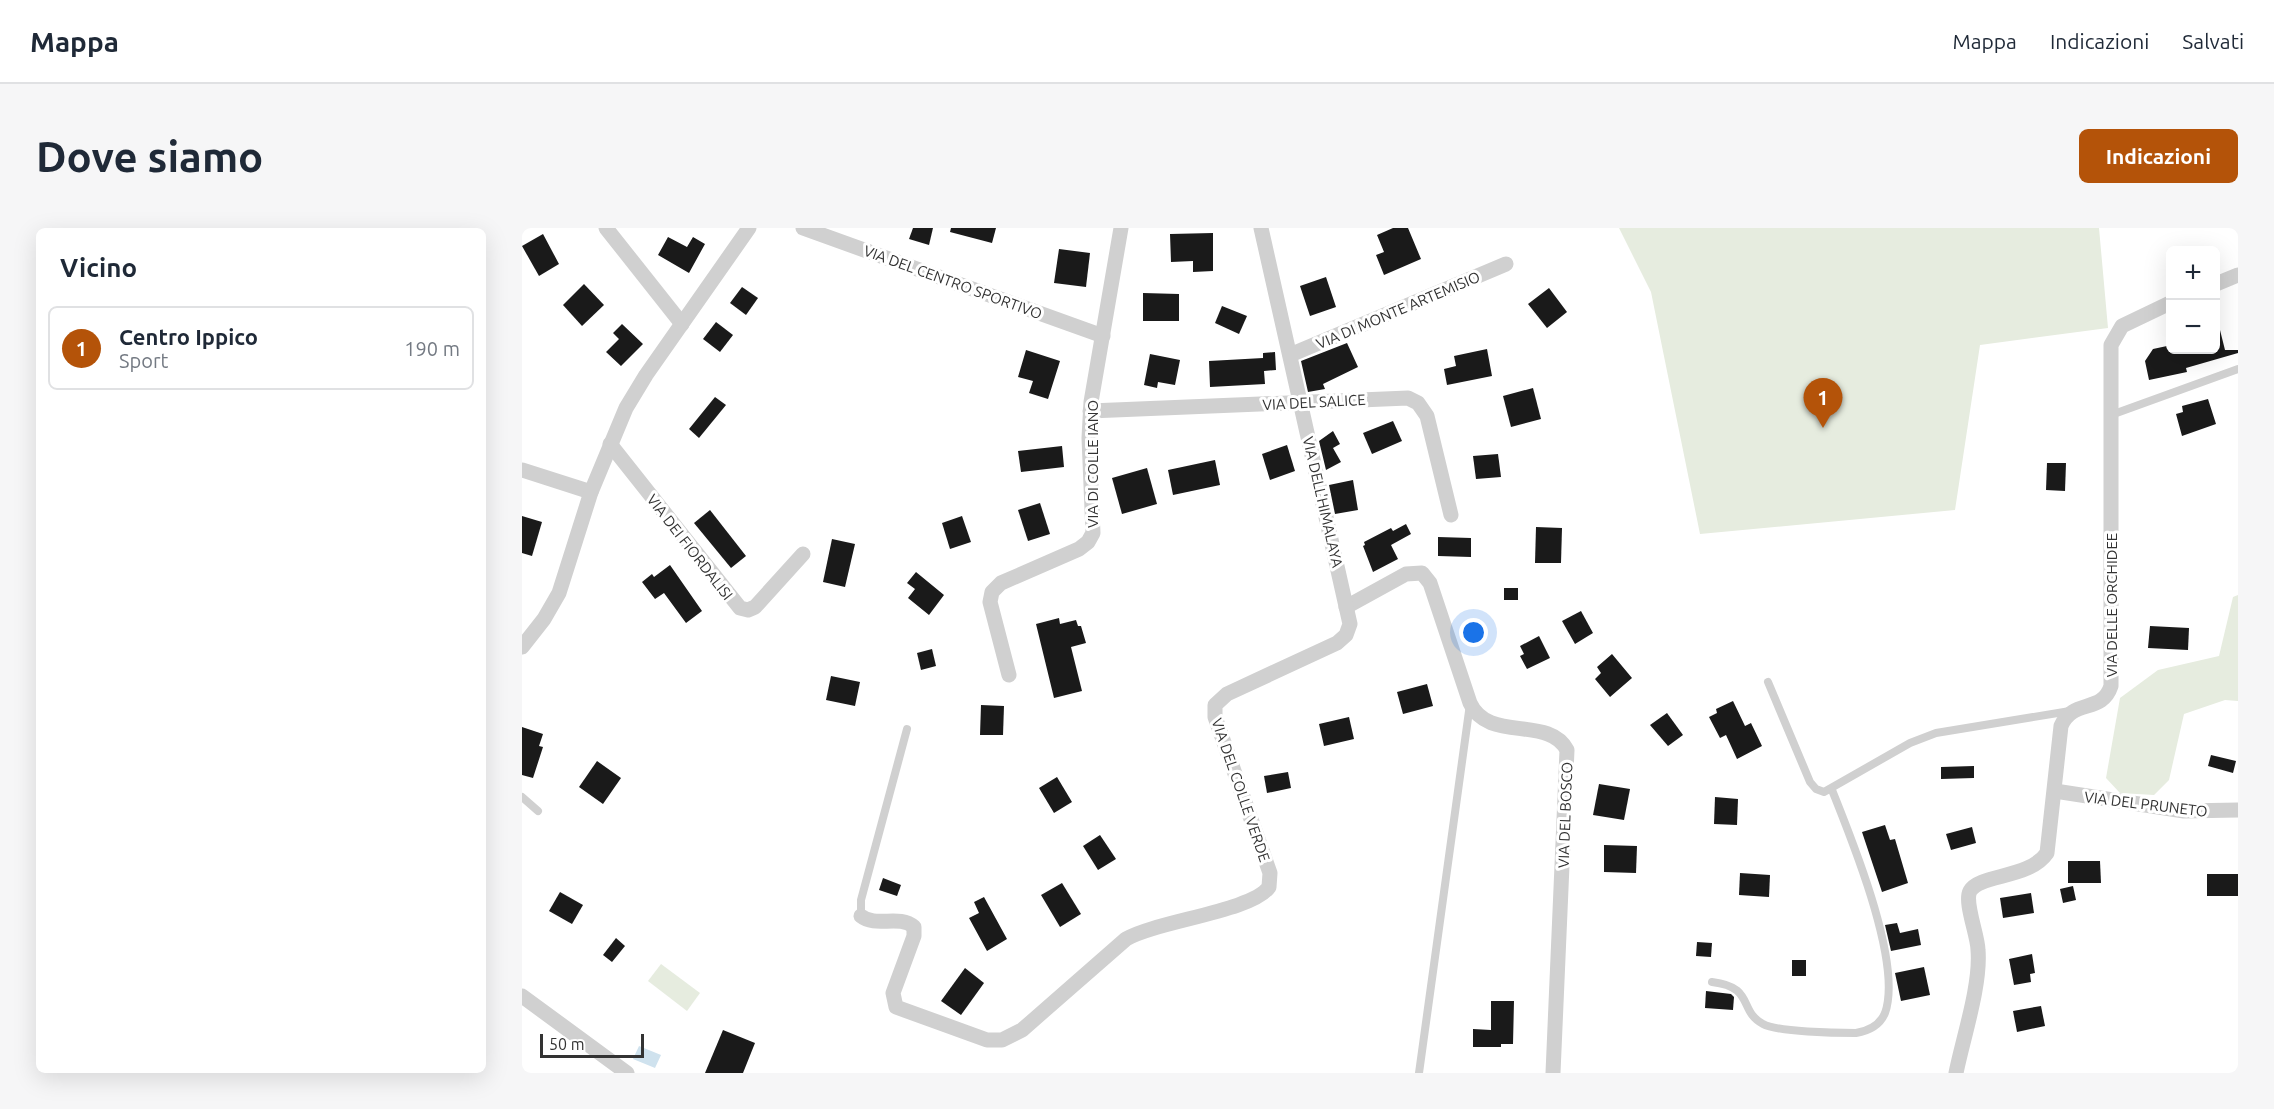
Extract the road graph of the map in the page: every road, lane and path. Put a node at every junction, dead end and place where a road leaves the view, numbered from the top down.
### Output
1 (606, 228) edge
2 (749, 228) edge
3 (803, 228) edge
4 (1121, 228) edge
5 (1261, 228) edge
6 (1506, 264) dead end
7 (2238, 274) edge
8 (2220, 282) edge
9 (2166, 305) edge
10 (682, 324) junction
11 (1103, 336) junction
12 (1290, 355) junction
13 (2238, 369) edge
14 (1300, 403) junction
15 (1090, 411) junction
16 (2110, 415) junction
17 (610, 444) junction
18 (522, 470) edge
19 (591, 492) junction
20 (1451, 515) dead end
21 (803, 554) dead end
22 (1346, 607) junction
23 (1346, 635) joint
24 (522, 647) edge
25 (1009, 675) dead end
26 (1768, 682) dead end
27 (1470, 703) junction
28 (2071, 711) junction
29 (907, 729) dead end
30 (1832, 790) junction
31 (2055, 791) junction
32 (522, 797) edge
33 (2238, 810) edge
34 (538, 811) dead end
35 (861, 916) joint
36 (1712, 982) dead end
37 (522, 996) edge
38 (627, 1073) edge
39 (1419, 1073) edge
40 (1553, 1073) edge
41 (1956, 1073) edge

1 - 10 street
2 - 10 street
3 - 11 street, VIA DEL CENTRO SPORTIVO
4 - 11 street, VIA DI COLLE IANO
5 - 12 street, VIA DELL'HIMALAYA
6 - 12 street, VIA DI MONTE ARTEMISIO
7 - 8 street
9 - 16 street, VIA DELLE ORCHIDEE
10 - 17 street
11 - 15 street, VIA DI COLLE IANO
12 - 14 street, VIA DELL'HIMALAYA
13 - 16 lane
14 - 15 street, VIA DEL SALICE
14 - 20 street, VIA DEL SALICE
14 - 22 street, VIA DELL'HIMALAYA
15 - 25 street, VIA DI COLLE IANO
16 - 28 street, VIA DELLE ORCHIDEE
17 - 19 street
17 - 21 street, VIA DEI FIORDALISI
18 - 19 street
19 - 24 street
22 - 23 street, VIA DELL'HIMALAYA
22 - 27 street, VIA DEL BOSCO
23 - 35 street, VIA DEL COLLE VERDE
26 - 30 lane
27 - 39 lane
27 - 40 street, VIA DEL BOSCO
28 - 30 lane
28 - 31 street
29 - 35 lane
30 - 36 lane
31 - 33 street, VIA DEL PRUNETO
31 - 41 street
32 - 34 lane
37 - 38 street

